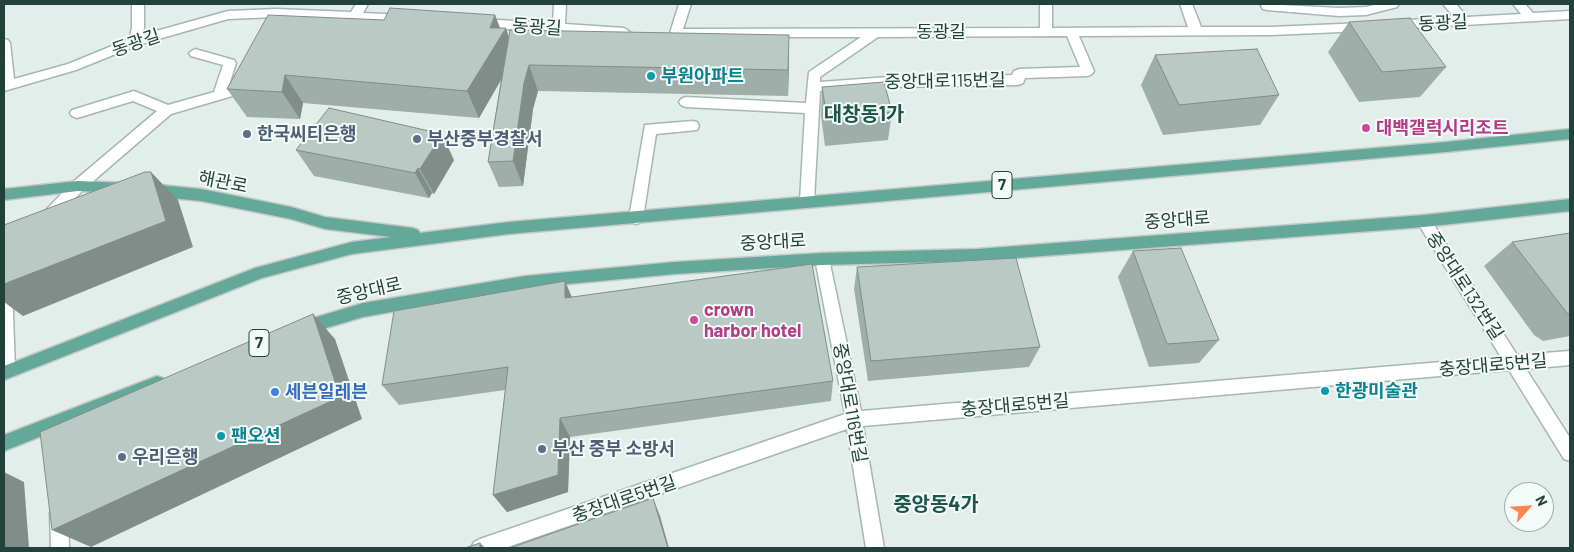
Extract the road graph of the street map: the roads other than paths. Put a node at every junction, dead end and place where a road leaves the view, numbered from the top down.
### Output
1 (138, 4) edge
2 (311, 4) edge
3 (362, 4) edge
4 (560, 4) edge
5 (685, 4) edge
6 (1046, 4) edge
7 (1186, 4) edge
8 (1393, 4) edge
9 (1449, 4) edge
10 (1519, 4) edge
11 (1268, 5) edge
12 (238, 9) edge
13 (274, 9) edge
14 (1570, 15) edge
15 (354, 17) junction
16 (293, 18) junction
17 (1530, 18) junction
18 (413, 20) edge
19 (1465, 22) junction
20 (472, 23) edge
21 (559, 29) junction
22 (1071, 30) junction
23 (1046, 31) junction
24 (1196, 31) junction
25 (1271, 31) junction
26 (876, 32) junction
27 (638, 33) edge
28 (134, 42) junction
29 (4, 43) edge
30 (195, 53) dead end
31 (253, 72) edge
32 (6, 86) edge
33 (813, 87) junction
34 (220, 94) junction
35 (686, 102) dead end
36 (811, 108) junction
37 (167, 110) junction
38 (77, 113) dead end
39 (692, 126) dead end
40 (1570, 134) edge
41 (78, 186) junction
42 (4, 195) edge
43 (807, 201) junction
44 (1570, 205) edge
45 (636, 218) junction
46 (1424, 221) junction
47 (38, 228) edge
48 (434, 237) junction
49 (822, 259) junction
50 (4, 272) edge
51 (290, 332) edge
52 (1570, 358) edge
53 (1515, 364) junction
54 (6, 372) edge
55 (173, 376) edge
56 (854, 419) junction
57 (55, 422) junction
58 (56, 441) edge
59 (4, 443) edge
60 (1570, 453) edge
61 (58, 500) edge
62 (60, 548) edge
63 (480, 548) edge
64 (875, 548) edge

1 - 28 street
2 - 16 street
3 - 15 street
4 - 21 street
5 - 26 street, 동광길
6 - 23 street
7 - 24 street
8 - 11 street
9 - 19 street
10 - 17 street
11 - 25 street
12 - 13 street, 동광길
12 - 28 street, 동광길
13 - 16 street, 동광길
14 - 17 street, 동광길
15 - 16 street, 동광길
15 - 18 street, 동광길
17 - 19 street, 동광길
19 - 25 street, 동광길
20 - 21 street, 동광길
21 - 27 street, 동광길
22 - 23 street, 동광길
22 - 24 street, 동광길
22 - 33 street, 중앙대로115번길
23 - 26 street, 동광길
24 - 25 street, 동광길
26 - 33 street
28 - 32 street, 동광길
29 - 32 street, 동광길
30 - 34 street
31 - 34 street
33 - 36 street
34 - 37 street
35 - 36 street
36 - 43 street
37 - 38 street
37 - 41 street
39 - 45 street
40 - 43 main road, 중앙대로 / 7
41 - 42 main road, 해관로
41 - 47 street
41 - 48 main road, 해관로
43 - 45 main road, 중앙대로 / 7
44 - 46 main road, 중앙대로 / 7
45 - 48 main road, 중앙대로 / 7
46 - 49 main road, 중앙대로 / 7
46 - 53 street, 중앙대로132번길
48 - 54 main road, 중앙대로 / 7
49 - 51 main road, 중앙대로 / 7
49 - 56 street, 중앙대로116번길
50 - 54 street
52 - 53 street, 충장대로5번길
53 - 56 street, 충장대로5번길
53 - 60 street, 중앙대로132번길
55 - 57 main road
56 - 63 street, 충장대로5번길
56 - 64 street, 중앙대로116번길
57 - 58 street
57 - 59 main road
61 - 62 street

